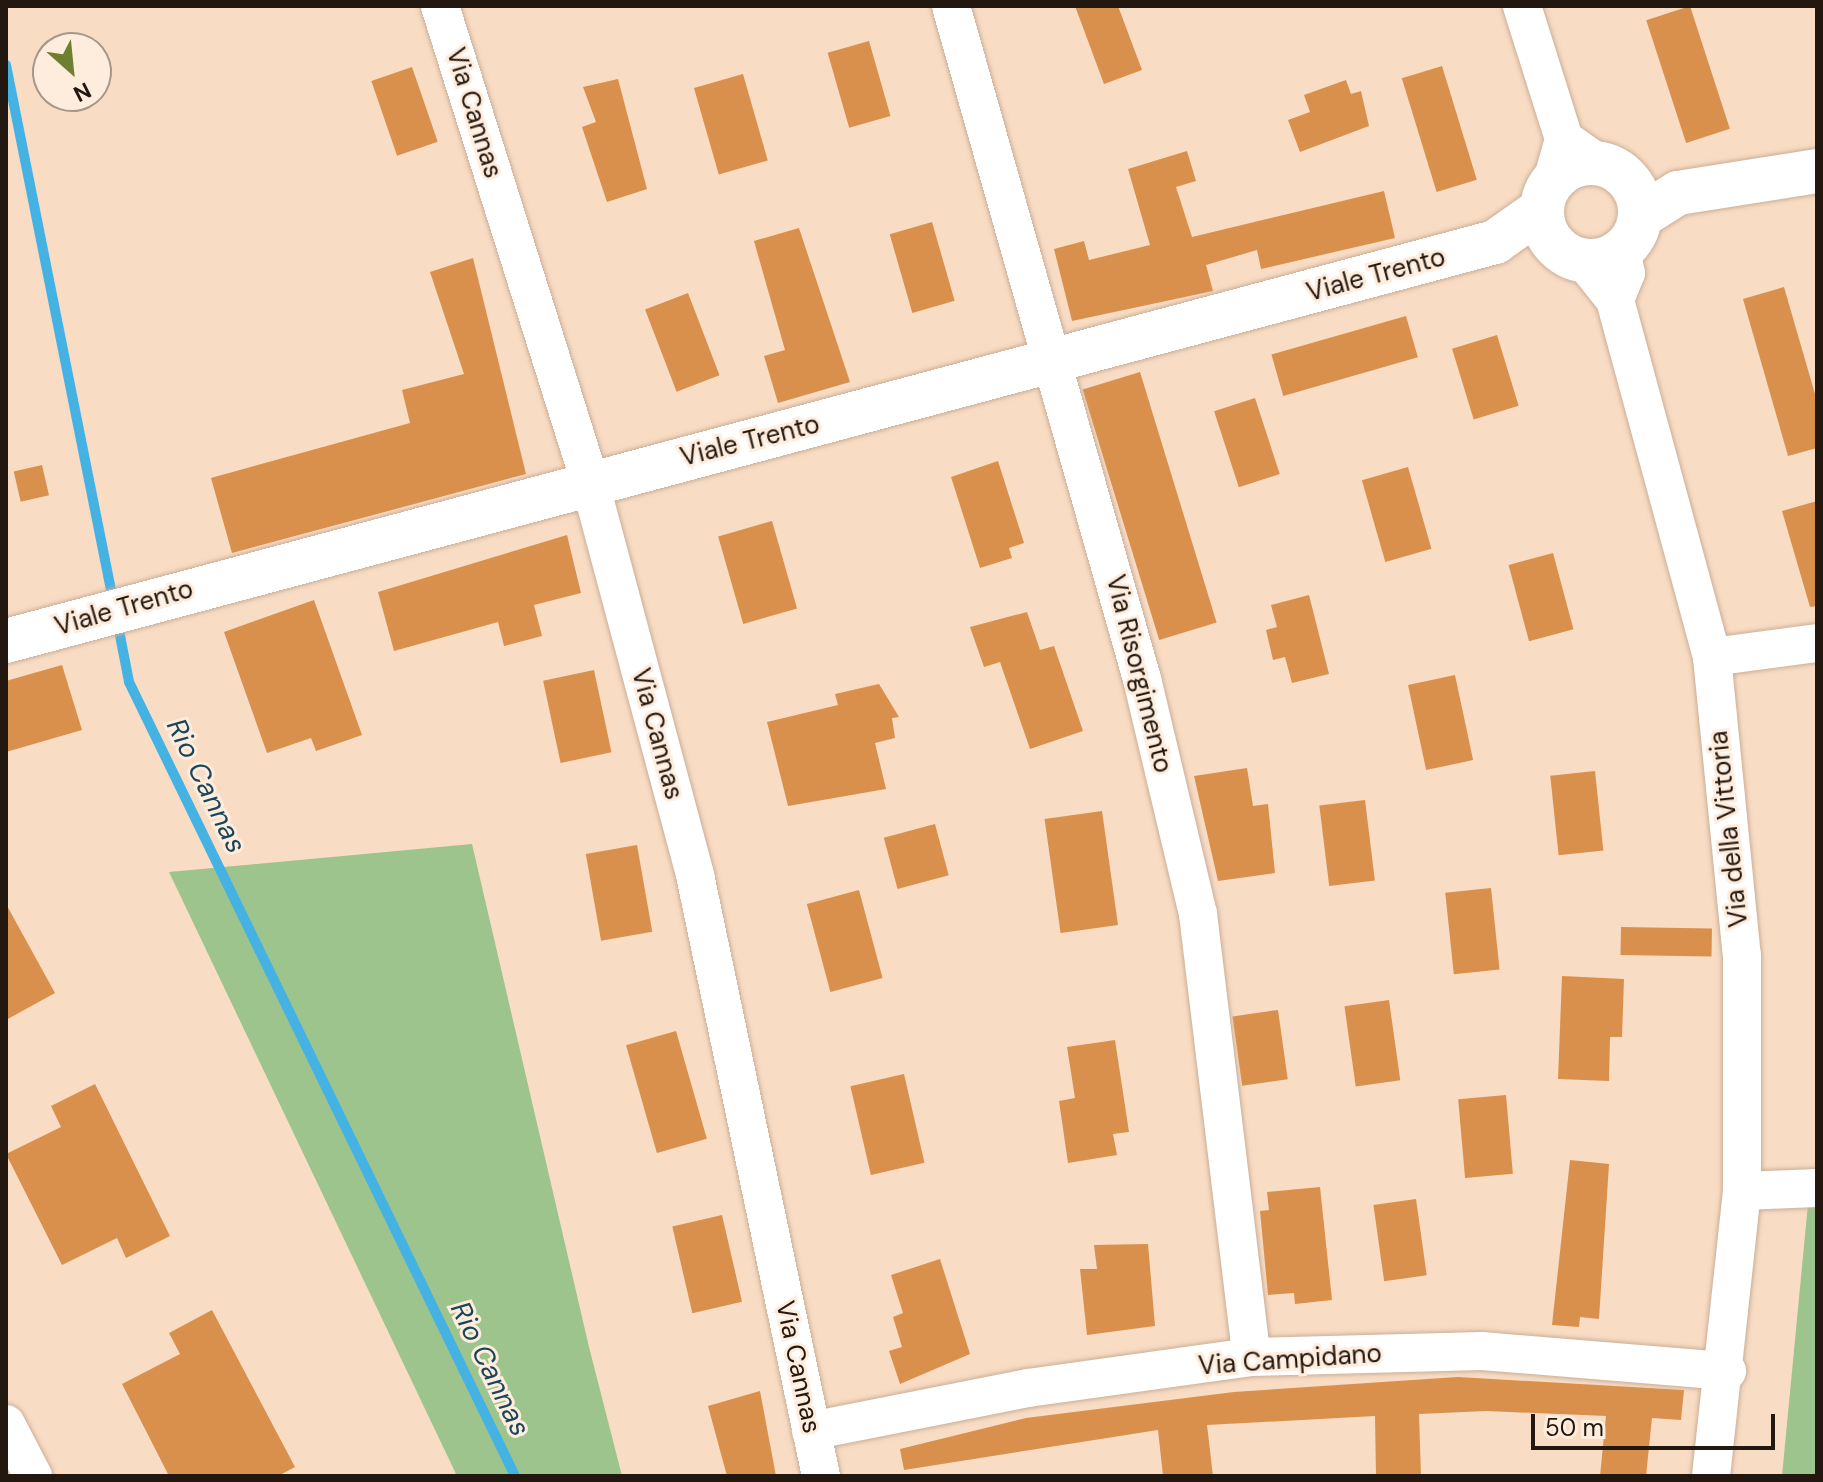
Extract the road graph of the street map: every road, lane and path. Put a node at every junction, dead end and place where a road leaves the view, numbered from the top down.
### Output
1 (440, 6) edge
2 (951, 6) edge
3 (1522, 6) edge
4 (1817, 171) edge
5 (1586, 205) junction
6 (1055, 362) junction
7 (589, 479) junction
8 (6, 641) edge
9 (1817, 643) edge
10 (1712, 657) junction
11 (1817, 1188) edge
12 (1742, 1191) junction
13 (1252, 1357) junction
14 (1727, 1371) junction
15 (6, 1424) edge
16 (811, 1431) junction
17 (33, 1476) edge
18 (821, 1476) edge
19 (1711, 1476) edge

1 - 7 street, Via Cannas
2 - 6 street, Via Risorgimento
3 - 5 street, Via della Vittoria
4 - 5 main road, Viale Trento
5 - 6 main road, Viale Trento
5 - 10 street, Via della Vittoria
6 - 7 main road, Viale Trento
6 - 13 street, Via Risorgimento
7 - 8 main road, Viale Trento
7 - 16 street, Via Cannas
9 - 10 street
10 - 12 street, Via della Vittoria
11 - 12 street
12 - 14 street, Via della Vittoria
13 - 14 street, Via Campidano
13 - 16 street, Via Campidano
14 - 19 street, Via della Vittoria
15 - 17 street
16 - 18 street, Via Cannas

